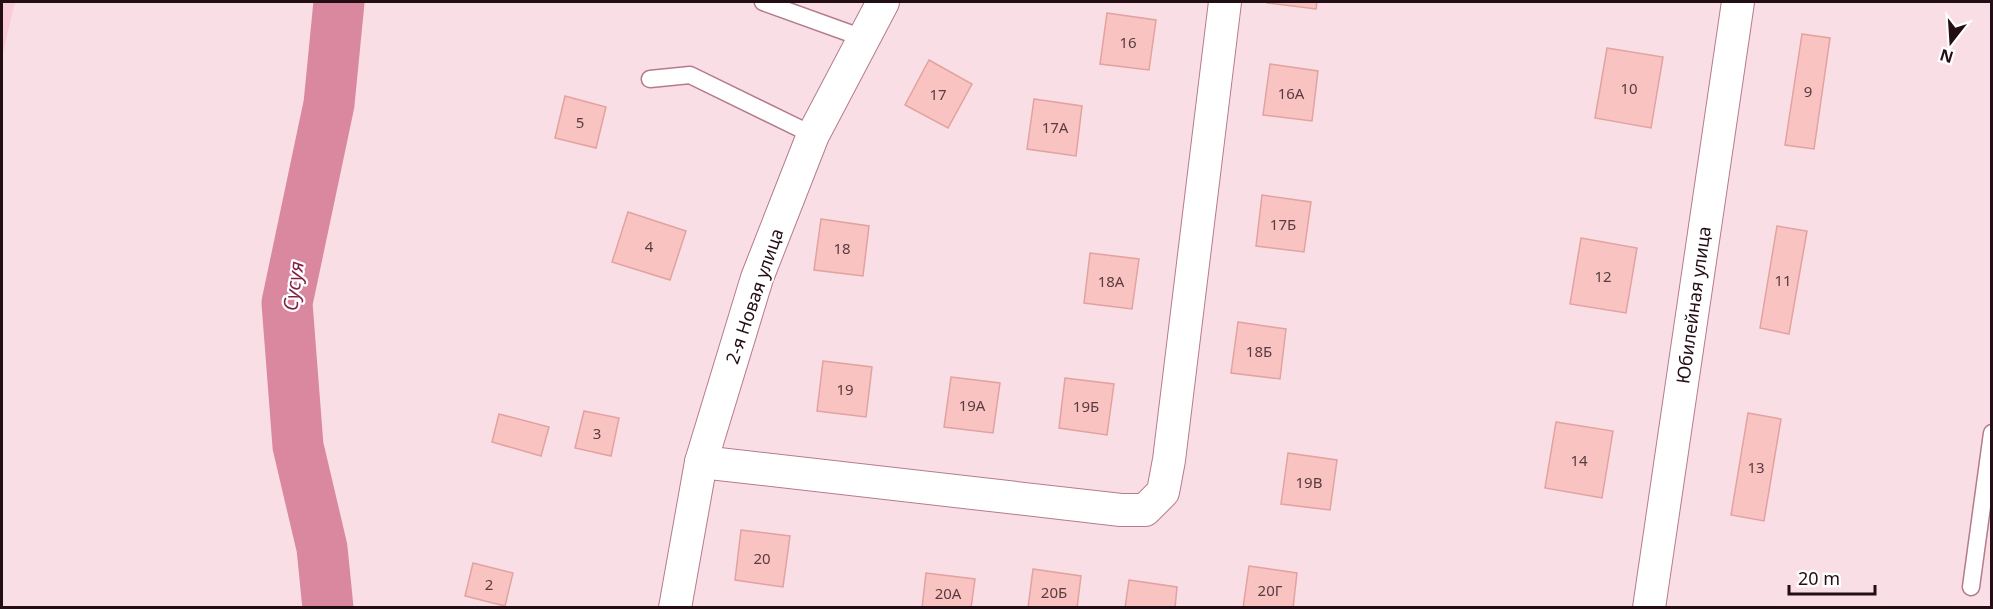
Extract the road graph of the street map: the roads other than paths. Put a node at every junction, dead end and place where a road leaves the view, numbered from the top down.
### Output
1 (763, 2) edge
2 (883, 2) edge
3 (1225, 2) edge
4 (1738, 2) edge
5 (863, 38) junction
6 (650, 79) dead end
7 (813, 135) junction
8 (1992, 433) edge
9 (701, 462) junction
10 (1971, 587) dead end
11 (675, 608) edge
12 (1649, 608) edge

1 - 5 lane
2 - 5 street, 2-я Новая улица
3 - 9 street
4 - 12 street, Юбилейная улица
5 - 7 street, 2-я Новая улица
6 - 7 lane
7 - 9 street, 2-я Новая улица
8 - 10 lane
9 - 11 street, 2-я Новая улица

